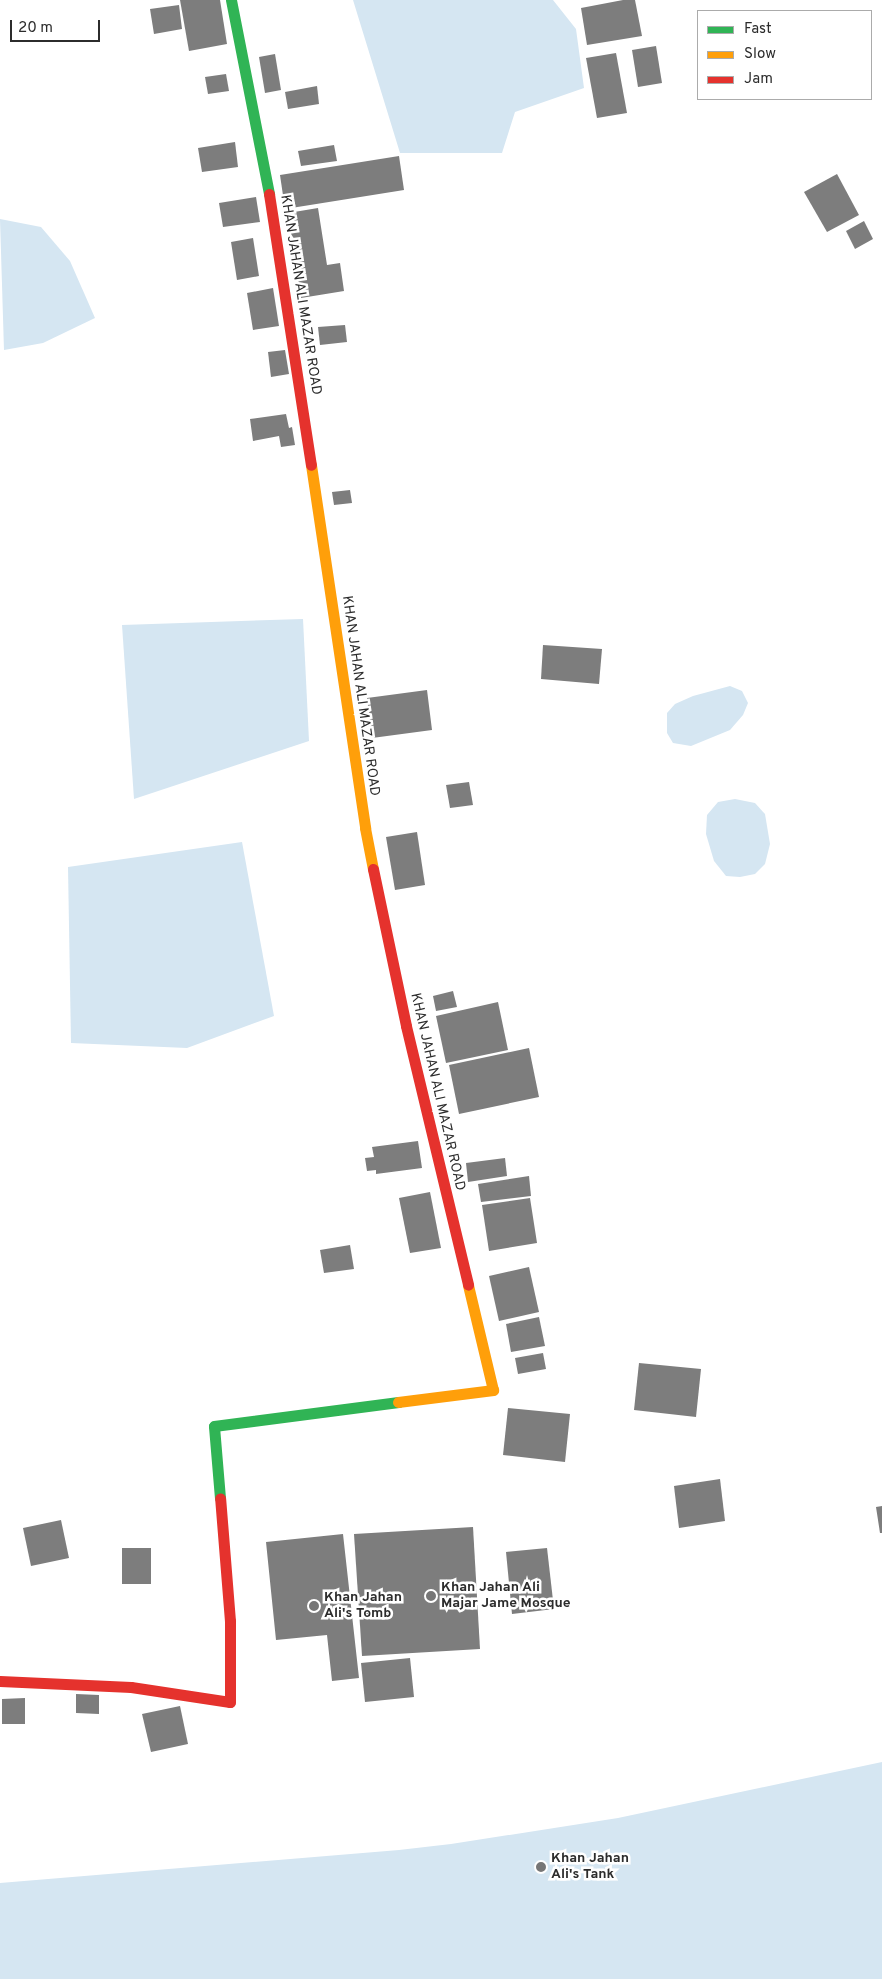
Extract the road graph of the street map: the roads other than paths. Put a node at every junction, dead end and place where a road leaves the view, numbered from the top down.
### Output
1 (231, 0) edge
2 (0, 1681) edge

1 - 2 street, KHAN JAHAN ALI MAZAR ROAD

